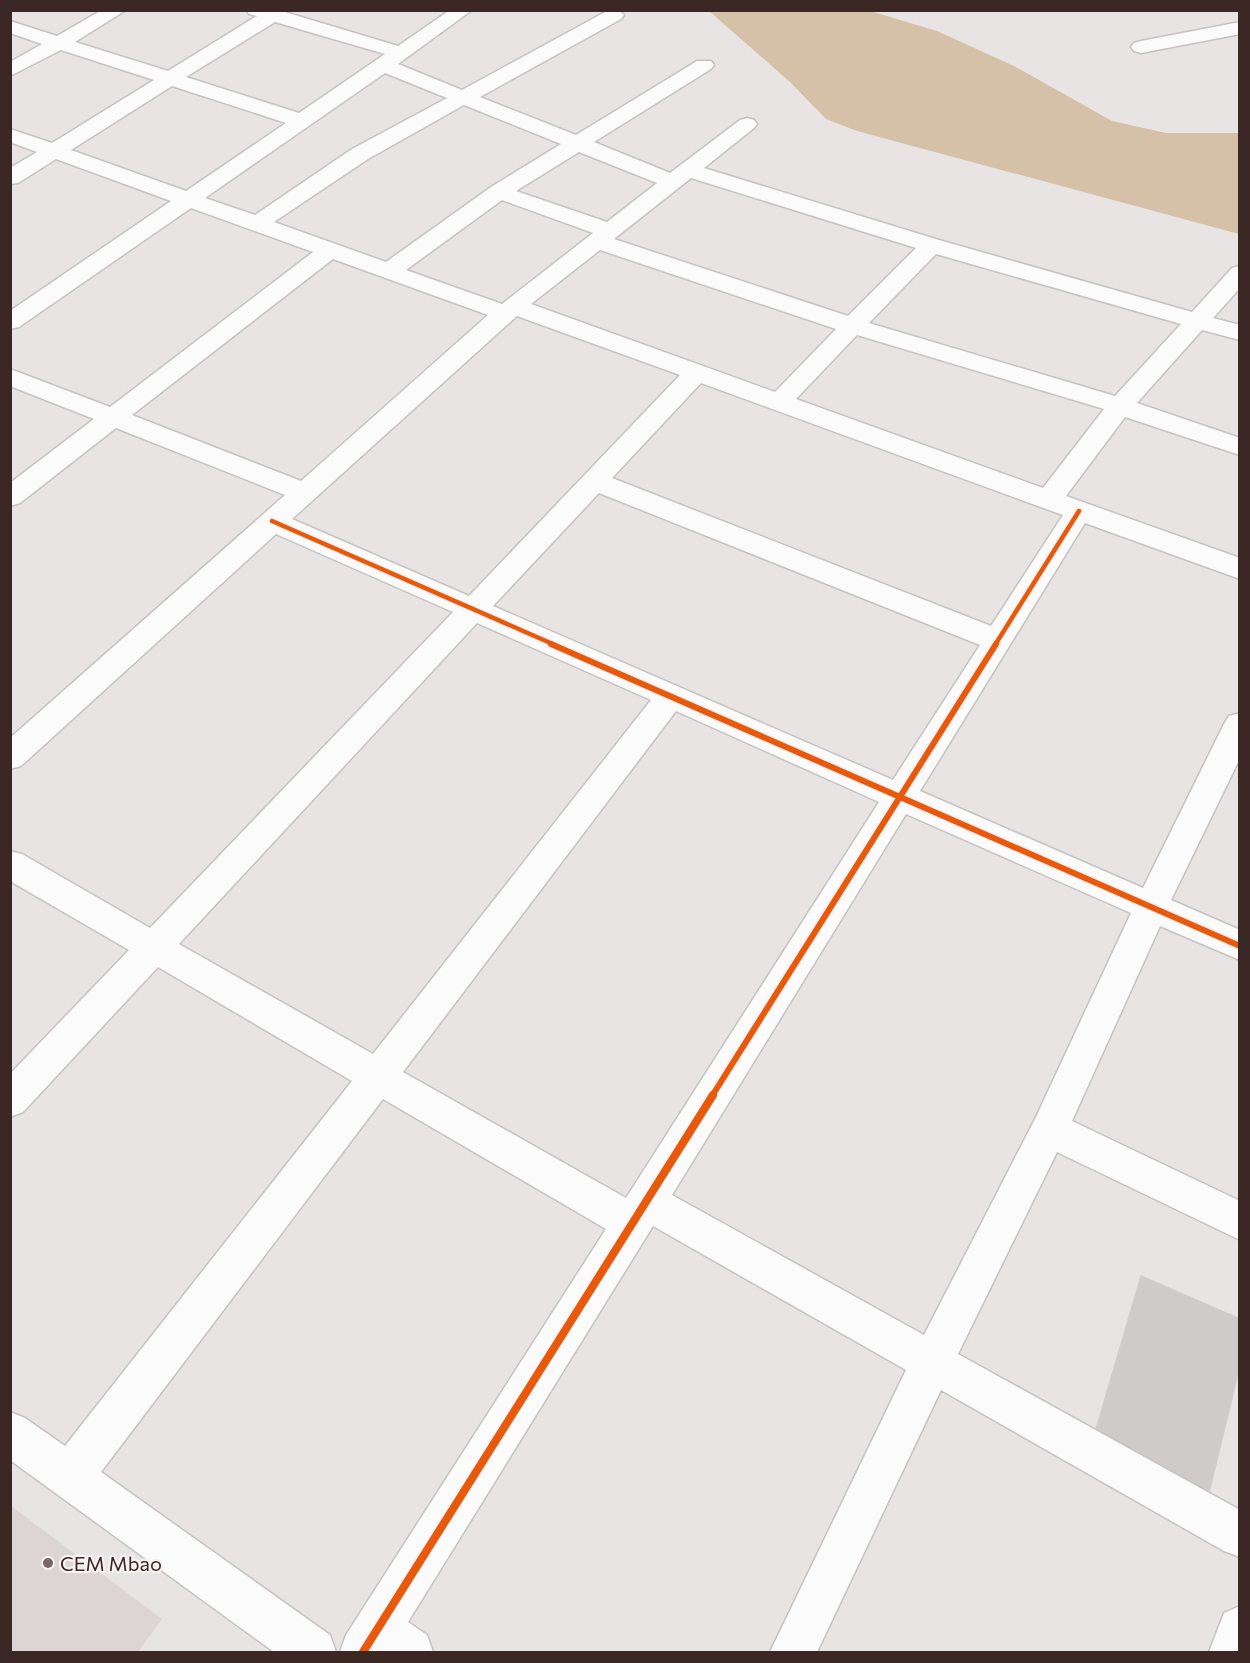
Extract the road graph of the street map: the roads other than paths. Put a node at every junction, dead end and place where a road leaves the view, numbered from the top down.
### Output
1 (117, 10) edge
2 (463, 10) edge
3 (264, 13) edge
4 (614, 15) dead end
5 (10, 27) edge
6 (1239, 28) edge
7 (59, 43) junction
8 (1141, 47) dead end
9 (402, 52) junction
10 (383, 65) junction
11 (704, 65) dead end
12 (10, 70) edge
13 (169, 79) junction
14 (463, 97) junction
15 (302, 121) junction
16 (747, 124) dead end
17 (10, 135) edge
18 (578, 143) junction
19 (54, 150) junction
20 (680, 176) junction
21 (10, 178) edge
22 (499, 192) junction
23 (189, 199) junction
24 (257, 224) junction
25 (603, 236) junction
26 (931, 245) junction
27 (330, 250) junction
28 (389, 271) junction
29 (1239, 273) edge
30 (509, 309) junction
31 (1197, 320) junction
32 (10, 322) edge
33 (853, 326) junction
34 (1239, 333) edge
35 (696, 373) junction
36 (10, 377) edge
37 (779, 402) junction
38 (1120, 406) junction
39 (114, 417) junction
40 (1239, 447) edge
41 (594, 481) junction
42 (304, 492) junction
43 (10, 497) edge
44 (1063, 506) junction
45 (272, 521) junction
46 (1239, 569) edge
47 (473, 610) junction
48 (998, 640) junction
49 (671, 696) junction
50 (1239, 724) edge
51 (10, 757) edge
52 (900, 796) junction
53 (10, 864) edge
54 (1151, 907) junction
55 (1239, 946) edge
56 (154, 948) junction
57 (379, 1077) junction
58 (10, 1100) edge
59 (1048, 1129) junction
60 (639, 1212) junction
61 (1239, 1221) edge
62 (932, 1362) junction
63 (10, 1433) edge
64 (70, 1476) junction
65 (1239, 1535) edge
66 (1239, 1629) edge
67 (384, 1645) edge
68 (313, 1653) edge
69 (793, 1653) edge
70 (1232, 1653) edge

1 - 7 street
2 - 9 street
3 - 9 street
3 - 13 street
4 - 14 street
5 - 7 street
6 - 8 street
7 - 12 street
7 - 13 street
9 - 10 street
10 - 14 street
10 - 15 street
11 - 18 street
13 - 15 street
13 - 19 street
14 - 18 street
14 - 24 street
15 - 23 street
16 - 20 street
17 - 19 street
18 - 20 street
18 - 22 street
19 - 21 street
19 - 23 street
20 - 25 street
20 - 26 street
22 - 25 street
22 - 28 street
23 - 24 street
23 - 32 street
24 - 27 street
25 - 30 street
25 - 33 street
26 - 31 street
26 - 33 street
27 - 28 street
27 - 39 street
28 - 30 street
29 - 31 street
30 - 35 street
30 - 42 street
31 - 34 street
31 - 38 street
33 - 37 street
33 - 38 street
35 - 37 street
35 - 41 street
36 - 39 street
37 - 44 street
38 - 40 street
38 - 44 street
39 - 42 street
39 - 43 street
41 - 47 street
41 - 48 street
42 - 45 street
44 - 46 street
44 - 48 street
45 - 47 street
45 - 51 street
47 - 49 street
47 - 56 street
48 - 52 street
49 - 52 street
49 - 57 street
50 - 54 street
52 - 54 street
52 - 60 street
53 - 56 street
54 - 55 street
54 - 59 street
56 - 57 street
56 - 58 street
57 - 60 street
57 - 64 street
59 - 61 street
59 - 62 street
60 - 62 street
60 - 67 street
62 - 65 street
62 - 69 street
63 - 64 street
64 - 68 street
66 - 70 street

